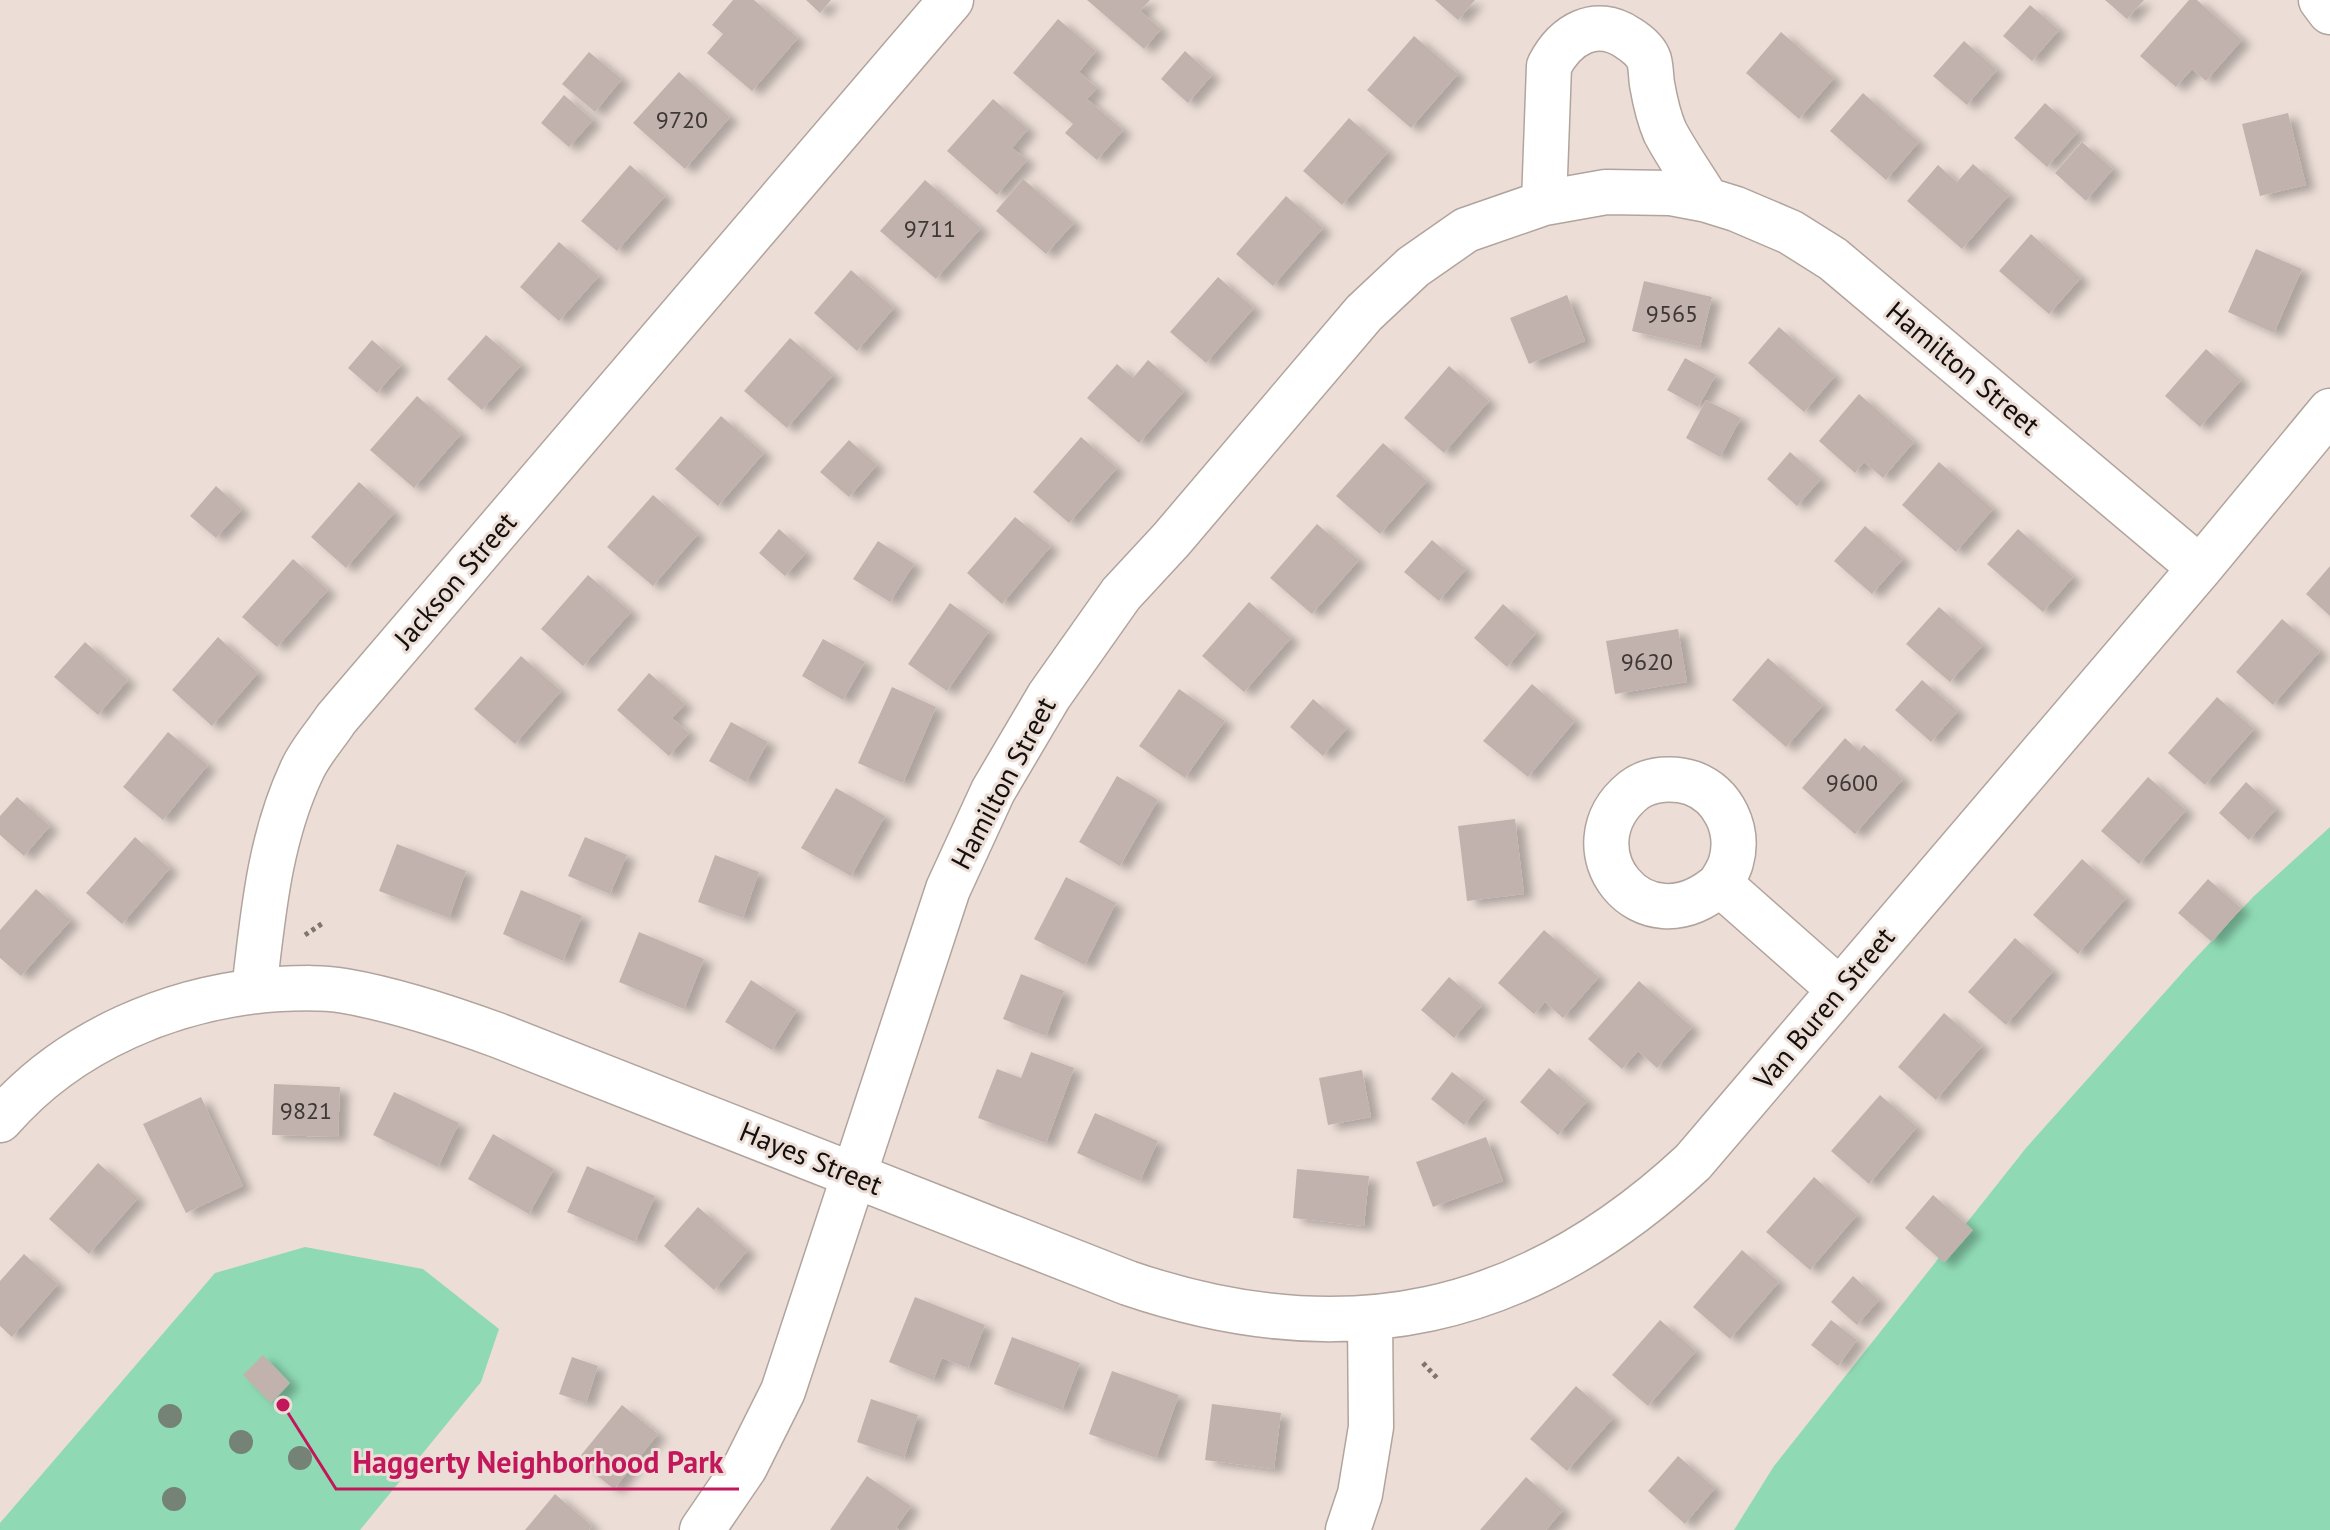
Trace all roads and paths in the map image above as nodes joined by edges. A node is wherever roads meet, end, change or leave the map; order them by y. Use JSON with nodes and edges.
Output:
{"nodes":[{"id":1,"x":951,"y":0,"type":"edge"},
{"id":2,"x":2321,"y":0,"type":"edge"},
{"id":3,"x":2330,"y":12,"type":"edge"},
{"id":4,"x":1707,"y":200,"type":"junction"},
{"id":5,"x":1544,"y":203,"type":"junction"},
{"id":6,"x":2330,"y":411,"type":"edge"},
{"id":7,"x":2200,"y":568,"type":"junction"},
{"id":8,"x":1720,"y":884,"type":"dead end"},
{"id":9,"x":323,"y":923,"type":"dead end"},
{"id":10,"x":305,"y":935,"type":"dead end"},
{"id":11,"x":1840,"y":990,"type":"junction"},
{"id":12,"x":254,"y":991,"type":"junction"},
{"id":13,"x":0,"y":1120,"type":"edge"},
{"id":14,"x":854,"y":1175,"type":"junction"},
{"id":15,"x":1370,"y":1318,"type":"junction"},
{"id":16,"x":1423,"y":1363,"type":"dead end"},
{"id":17,"x":1437,"y":1378,"type":"dead end"},
{"id":18,"x":702,"y":1530,"type":"edge"},
{"id":19,"x":1348,"y":1530,"type":"edge"}],
"edges":[{"from":1,"to":12,"type":"street","name":"Jackson Street"},
{"from":2,"to":3,"type":"street"},
{"from":4,"to":5,"type":"street","name":"Hamilton Street"},
{"from":4,"to":5,"type":"street"},
{"from":4,"to":7,"type":"street","name":"Hamilton Street"},
{"from":5,"to":14,"type":"street","name":"Hamilton Street"},
{"from":6,"to":7,"type":"street","name":"Van Buren Street"},
{"from":7,"to":11,"type":"street","name":"Van Buren Street"},
{"from":8,"to":11,"type":"street"},
{"from":9,"to":10,"type":"path"},
{"from":11,"to":15,"type":"street","name":"Van Buren Street"},
{"from":12,"to":13,"type":"street"},
{"from":12,"to":14,"type":"street","name":"Hayes Street"},
{"from":14,"to":15,"type":"street","name":"Hayes Street"},
{"from":14,"to":18,"type":"street","name":"Hamilton Street"},
{"from":15,"to":19,"type":"street"},
{"from":16,"to":17,"type":"path"}]}
